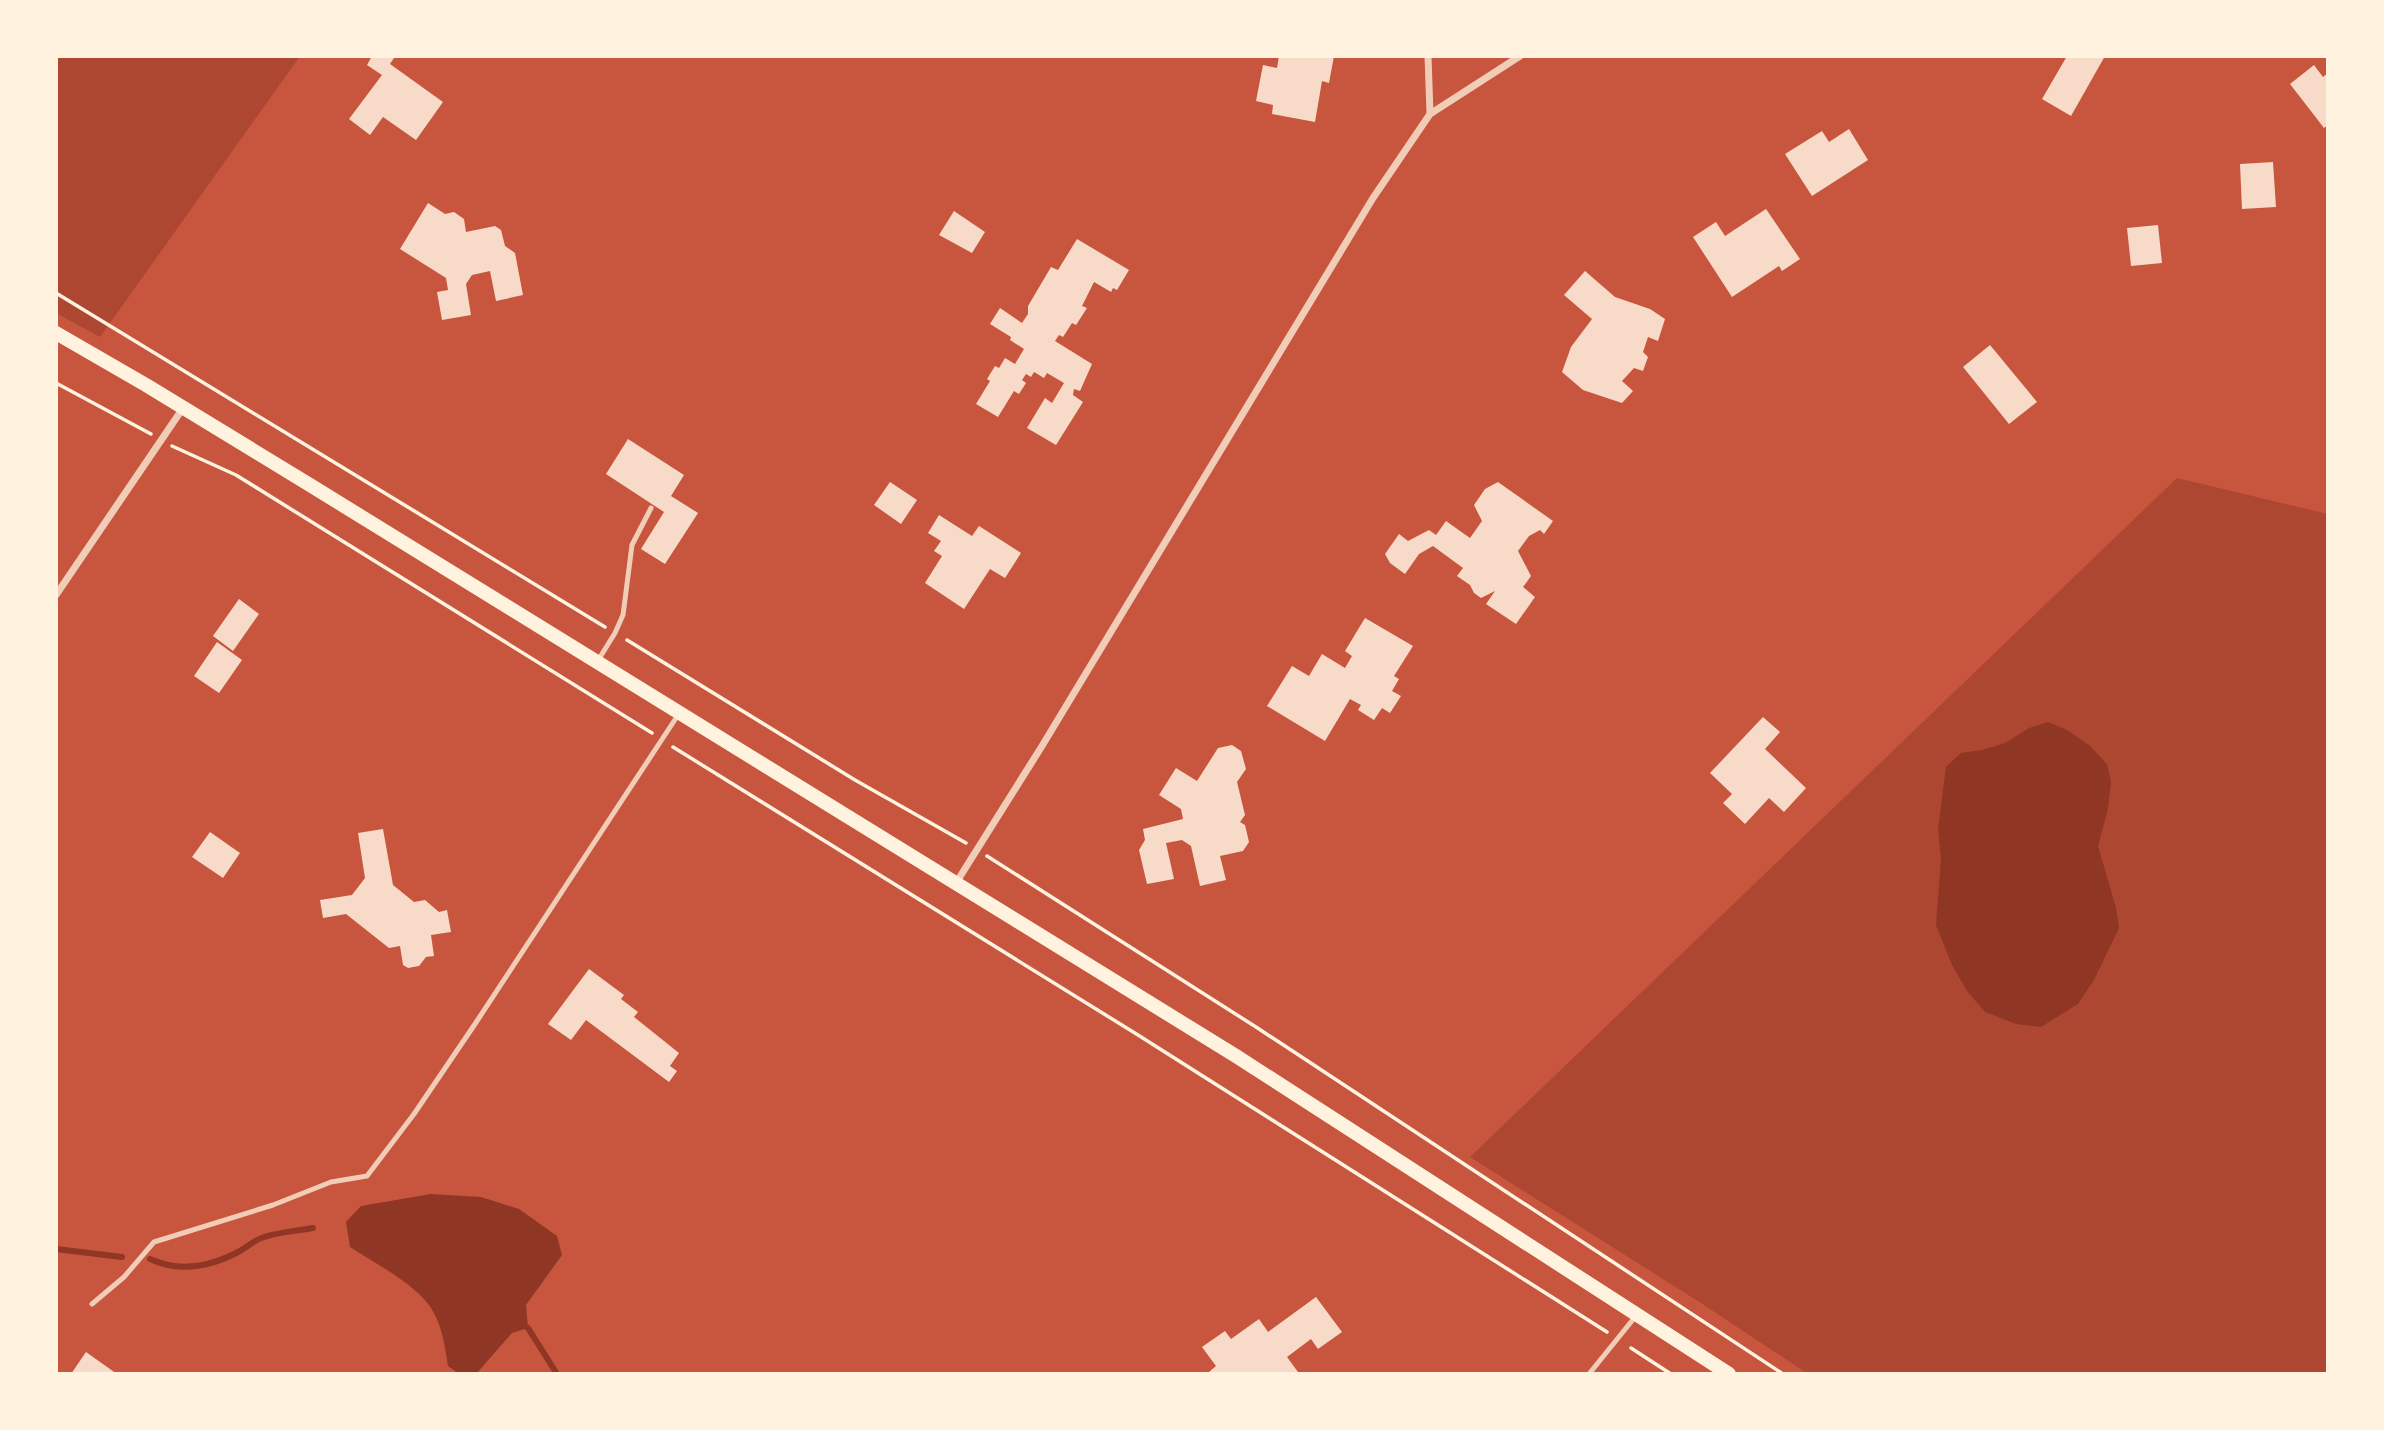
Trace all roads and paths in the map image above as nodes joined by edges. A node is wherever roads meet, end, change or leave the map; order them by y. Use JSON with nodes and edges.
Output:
{"nodes":[{"id":1,"x":1428,"y":56,"type":"edge"},
{"id":2,"x":1520,"y":56,"type":"edge"},
{"id":3,"x":1430,"y":114,"type":"junction"},
{"id":4,"x":56,"y":293,"type":"edge"},
{"id":5,"x":56,"y":333,"type":"edge"},
{"id":6,"x":56,"y":383,"type":"edge"},
{"id":7,"x":184,"y":407,"type":"junction"},
{"id":8,"x":135,"y":424,"type":"dead end"},
{"id":9,"x":178,"y":450,"type":"dead end"},
{"id":10,"x":651,"y":508,"type":"dead end"},
{"id":11,"x":56,"y":595,"type":"edge"},
{"id":12,"x":615,"y":633,"type":"junction"},
{"id":13,"x":597,"y":662,"type":"junction"},
{"id":14,"x":680,"y":712,"type":"junction"},
{"id":15,"x":663,"y":740,"type":"junction"},
{"id":16,"x":960,"y":840,"type":"dead end"},
{"id":17,"x":1001,"y":865,"type":"dead end"},
{"id":18,"x":956,"y":883,"type":"junction"},
{"id":19,"x":92,"y":1304,"type":"dead end"},
{"id":20,"x":1637,"y":1315,"type":"junction"},
{"id":21,"x":1609,"y":1333,"type":"dead end"},
{"id":22,"x":1631,"y":1348,"type":"dead end"},
{"id":23,"x":1589,"y":1374,"type":"edge"},
{"id":24,"x":1671,"y":1374,"type":"edge"},
{"id":25,"x":1729,"y":1374,"type":"edge"},
{"id":26,"x":1783,"y":1374,"type":"edge"}],
"edges":[{"from":1,"to":3,"type":"street"},
{"from":2,"to":3,"type":"street"},
{"from":3,"to":18,"type":"street"},
{"from":4,"to":12,"type":"path"},
{"from":5,"to":7,"type":"main road"},
{"from":6,"to":8,"type":"path"},
{"from":7,"to":11,"type":"street"},
{"from":7,"to":13,"type":"main road"},
{"from":9,"to":15,"type":"path"},
{"from":10,"to":12,"type":"lane"},
{"from":12,"to":13,"type":"lane"},
{"from":12,"to":16,"type":"path"},
{"from":13,"to":14,"type":"main road"},
{"from":14,"to":15,"type":"lane"},
{"from":14,"to":18,"type":"main road"},
{"from":15,"to":19,"type":"lane"},
{"from":15,"to":21,"type":"path"},
{"from":17,"to":26,"type":"path"},
{"from":18,"to":20,"type":"main road"},
{"from":20,"to":23,"type":"lane"},
{"from":20,"to":25,"type":"main road"},
{"from":22,"to":24,"type":"path"}]}
